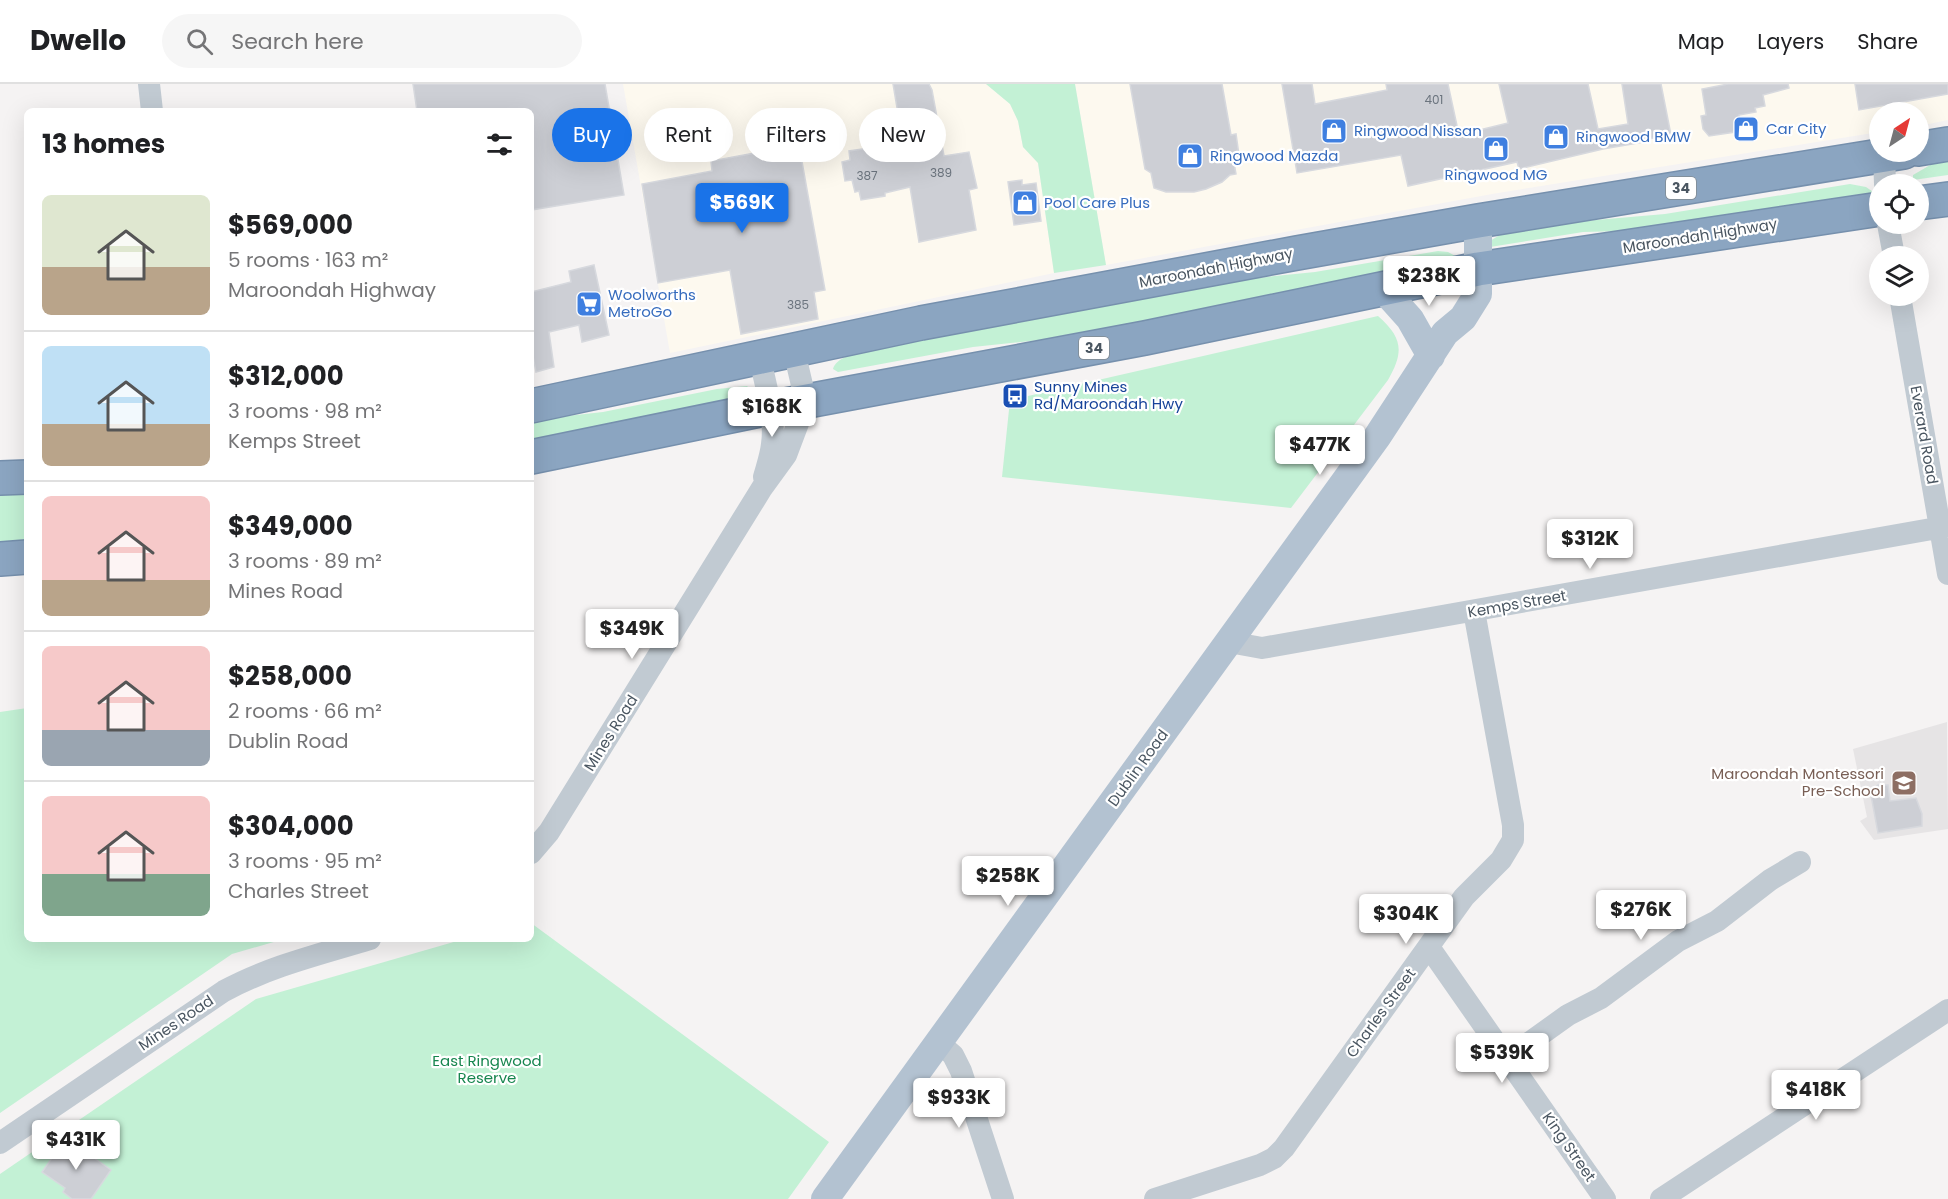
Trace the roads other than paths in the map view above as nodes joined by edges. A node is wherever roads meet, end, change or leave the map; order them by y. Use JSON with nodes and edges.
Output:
{"nodes":[{"id":1,"x":148,"y":84,"type":"edge"},
{"id":2,"x":152,"y":108,"type":"edge"},
{"id":3,"x":1948,"y":144,"type":"edge"},
{"id":4,"x":1929,"y":147,"type":"edge"},
{"id":5,"x":1891,"y":164,"type":"edge"},
{"id":6,"x":1948,"y":199,"type":"edge"},
{"id":7,"x":1929,"y":202,"type":"edge"},
{"id":8,"x":1869,"y":211,"type":"edge"},
{"id":9,"x":1478,"y":221,"type":"junction"},
{"id":10,"x":1471,"y":271,"type":"junction"},
{"id":11,"x":1384,"y":290,"type":"junction"},
{"id":12,"x":1902,"y":306,"type":"edge"},
{"id":13,"x":1438,"y":345,"type":"junction"},
{"id":14,"x":794,"y":351,"type":"junction"},
{"id":15,"x":760,"y":358,"type":"junction"},
{"id":16,"x":806,"y":402,"type":"junction"},
{"id":17,"x":534,"y":405,"type":"edge"},
{"id":18,"x":770,"y":408,"type":"junction"},
{"id":19,"x":534,"y":456,"type":"edge"},
{"id":20,"x":24,"y":477,"type":"edge"},
{"id":21,"x":0,"y":478,"type":"edge"},
{"id":22,"x":762,"y":488,"type":"junction"},
{"id":23,"x":1944,"y":527,"type":"edge"},
{"id":24,"x":24,"y":557,"type":"edge"},
{"id":25,"x":0,"y":559,"type":"edge"},
{"id":26,"x":1948,"y":574,"type":"edge"},
{"id":27,"x":1474,"y":611,"type":"junction"},
{"id":28,"x":1229,"y":642,"type":"junction"},
{"id":29,"x":534,"y":850,"type":"edge"},
{"id":30,"x":1800,"y":862,"type":"dead end"},
{"id":31,"x":360,"y":942,"type":"edge"},
{"id":32,"x":1429,"y":947,"type":"junction"},
{"id":33,"x":1948,"y":1010,"type":"edge"},
{"id":34,"x":939,"y":1043,"type":"junction"},
{"id":35,"x":1508,"y":1058,"type":"junction"},
{"id":36,"x":0,"y":1143,"type":"edge"},
{"id":37,"x":825,"y":1199,"type":"edge"},
{"id":38,"x":1003,"y":1199,"type":"edge"},
{"id":39,"x":1155,"y":1199,"type":"edge"},
{"id":40,"x":1605,"y":1199,"type":"edge"},
{"id":41,"x":1661,"y":1199,"type":"edge"}],
"edges":[{"from":1,"to":2,"type":"street"},
{"from":3,"to":4,"type":"highway"},
{"from":5,"to":9,"type":"highway","name":"Maroondah Highway","number":"34"},
{"from":6,"to":7,"type":"highway"},
{"from":8,"to":10,"type":"highway","name":"Maroondah Highway","number":"34"},
{"from":9,"to":10,"type":"main road","name":"Dublin Road"},
{"from":9,"to":14,"type":"highway","name":"Maroondah Highway","number":"34"},
{"from":10,"to":11,"type":"highway","name":"Maroondah Highway","number":"34"},
{"from":10,"to":13,"type":"main road","name":"Dublin Road"},
{"from":11,"to":13,"type":"main road"},
{"from":11,"to":16,"type":"highway","name":"Maroondah Highway","number":"34"},
{"from":12,"to":23,"type":"street","name":"Everard Road"},
{"from":13,"to":28,"type":"main road","name":"Dublin Road"},
{"from":14,"to":15,"type":"highway","name":"Maroondah Highway","number":"34"},
{"from":14,"to":16,"type":"street"},
{"from":15,"to":17,"type":"highway","name":"Maroondah Highway","number":"34"},
{"from":15,"to":18,"type":"street","name":"Mines Road"},
{"from":16,"to":18,"type":"highway","name":"Maroondah Highway","number":"34"},
{"from":16,"to":22,"type":"street","name":"Mines Road"},
{"from":18,"to":19,"type":"highway","name":"Maroondah Highway","number":"34"},
{"from":18,"to":22,"type":"street","name":"Mines Road"},
{"from":20,"to":21,"type":"highway"},
{"from":22,"to":29,"type":"street","name":"Mines Road"},
{"from":23,"to":26,"type":"street","name":"Everard Road"},
{"from":23,"to":27,"type":"street","name":"Kemps Street"},
{"from":24,"to":25,"type":"highway"},
{"from":27,"to":28,"type":"street","name":"Kemps Street"},
{"from":27,"to":32,"type":"street","name":"Charles Street"},
{"from":28,"to":34,"type":"main road","name":"Dublin Road"},
{"from":30,"to":35,"type":"street"},
{"from":31,"to":36,"type":"street","name":"Mines Road"},
{"from":32,"to":35,"type":"street","name":"King Street"},
{"from":32,"to":39,"type":"street","name":"Charles Street"},
{"from":33,"to":41,"type":"street"},
{"from":34,"to":37,"type":"main road","name":"Dublin Road"},
{"from":34,"to":38,"type":"street"},
{"from":35,"to":40,"type":"street","name":"King Street"}]}
